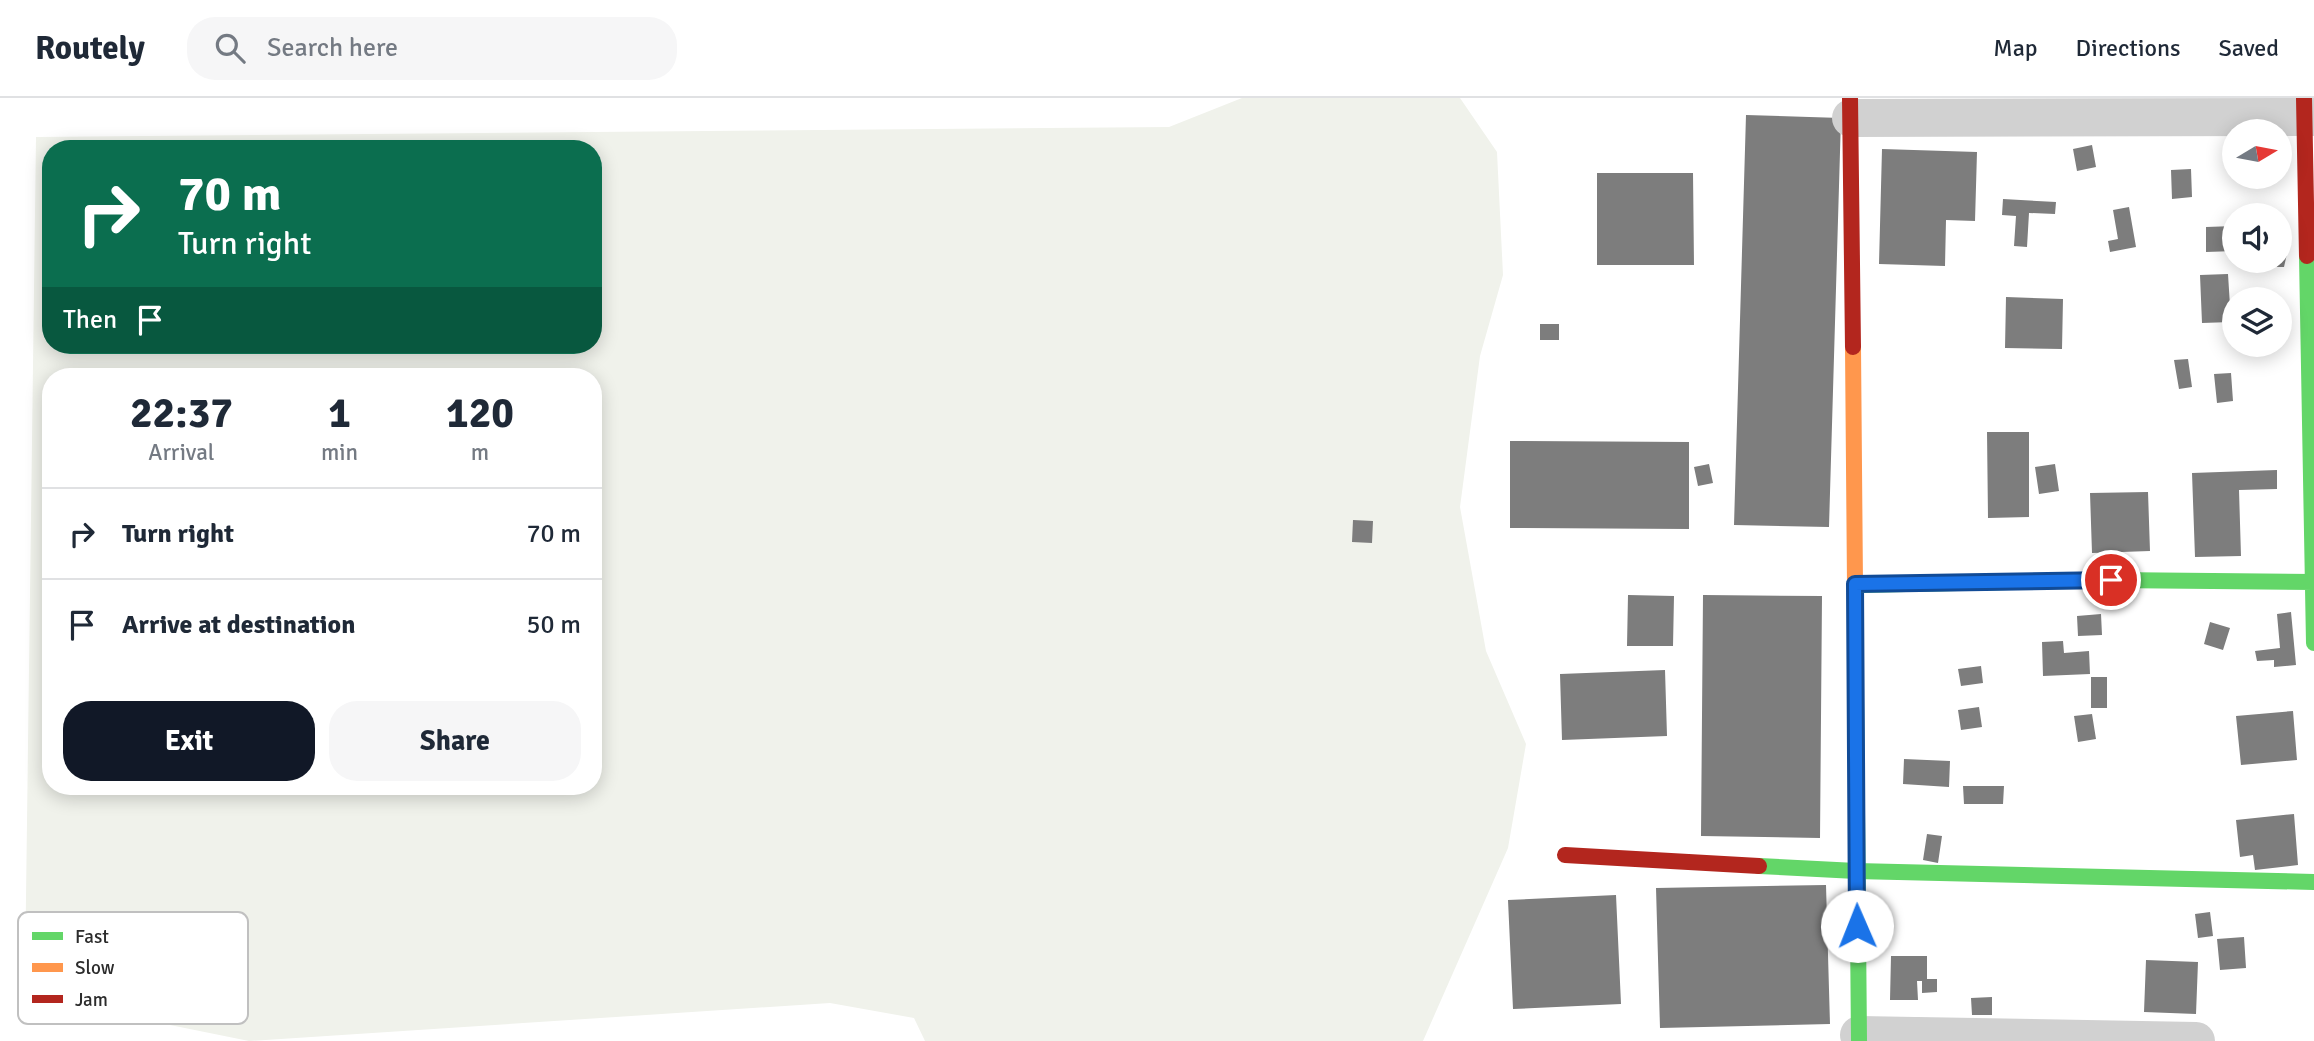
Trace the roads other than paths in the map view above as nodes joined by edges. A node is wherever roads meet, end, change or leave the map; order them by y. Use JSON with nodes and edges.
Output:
{"nodes":[{"id":1,"x":1850,"y":108,"type":"edge"},
{"id":2,"x":2307,"y":111,"type":"edge"},
{"id":3,"x":2314,"y":582,"type":"edge"},
{"id":4,"x":1855,"y":584,"type":"junction"},
{"id":5,"x":2314,"y":643,"type":"edge"},
{"id":6,"x":1565,"y":855,"type":"dead end"},
{"id":7,"x":1856,"y":871,"type":"junction"},
{"id":8,"x":2314,"y":882,"type":"edge"},
{"id":9,"x":1859,"y":1038,"type":"edge"},
{"id":10,"x":2196,"y":1041,"type":"edge"}],
"edges":[{"from":1,"to":2,"type":"street"},
{"from":1,"to":4,"type":"street"},
{"from":2,"to":3,"type":"street"},
{"from":3,"to":4,"type":"street"},
{"from":3,"to":5,"type":"street"},
{"from":4,"to":7,"type":"street"},
{"from":6,"to":7,"type":"street"},
{"from":7,"to":8,"type":"street"},
{"from":7,"to":9,"type":"street"},
{"from":9,"to":10,"type":"street"}]}
